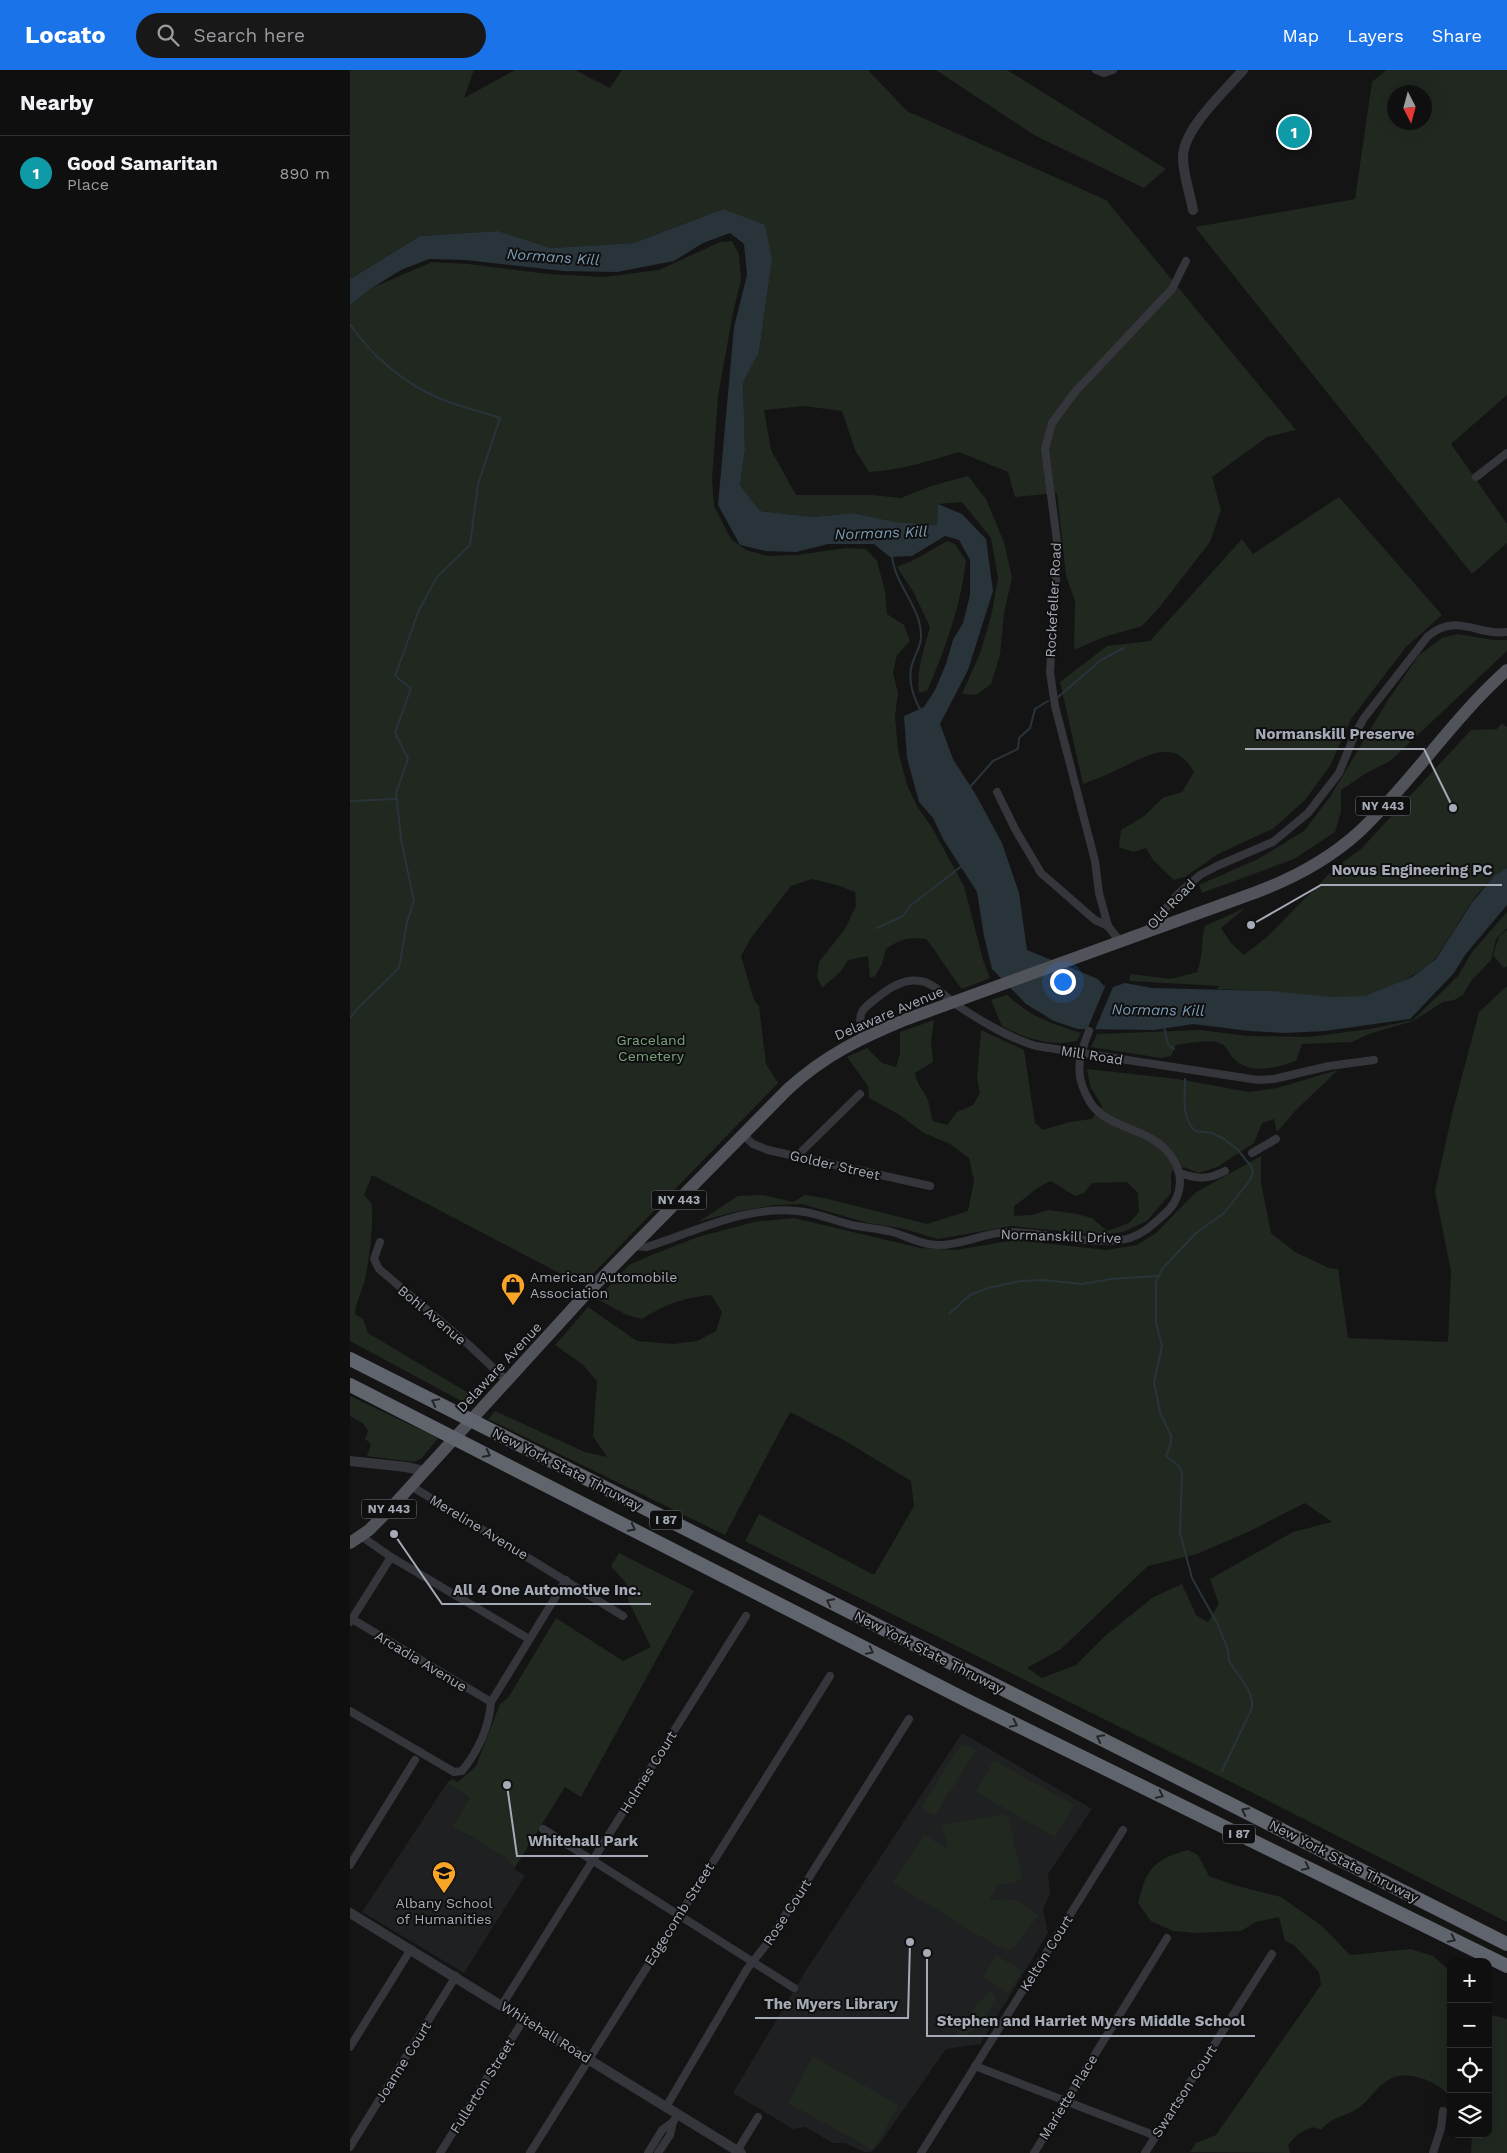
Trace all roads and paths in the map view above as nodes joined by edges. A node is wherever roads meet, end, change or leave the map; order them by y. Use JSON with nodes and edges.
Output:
{"nodes":[{"id":1,"x":1096,"y":70,"type":"edge"},
{"id":2,"x":1113,"y":70,"type":"edge"},
{"id":3,"x":1243,"y":70,"type":"edge"},
{"id":4,"x":1193,"y":210,"type":"dead end"},
{"id":5,"x":1186,"y":261,"type":"dead end"},
{"id":6,"x":1507,"y":453,"type":"edge"},
{"id":7,"x":1476,"y":477,"type":"dead end"},
{"id":8,"x":1507,"y":632,"type":"edge"},
{"id":9,"x":1507,"y":670,"type":"edge"},
{"id":10,"x":997,"y":792,"type":"dead end"},
{"id":11,"x":1108,"y":926,"type":"junction"},
{"id":12,"x":1126,"y":944,"type":"joint"},
{"id":13,"x":1089,"y":1031,"type":"dead end"},
{"id":14,"x":863,"y":1038,"type":"junction"},
{"id":15,"x":1080,"y":1053,"type":"junction"},
{"id":16,"x":1374,"y":1060,"type":"dead end"},
{"id":17,"x":860,"y":1094,"type":"dead end"},
{"id":18,"x":744,"y":1135,"type":"junction"},
{"id":19,"x":1276,"y":1139,"type":"dead end"},
{"id":20,"x":1252,"y":1153,"type":"dead end"},
{"id":21,"x":796,"y":1157,"type":"junction"},
{"id":22,"x":1225,"y":1170,"type":"dead end"},
{"id":23,"x":1180,"y":1173,"type":"junction"},
{"id":24,"x":930,"y":1186,"type":"dead end"},
{"id":25,"x":380,"y":1242,"type":"dead end"},
{"id":26,"x":633,"y":1246,"type":"junction"},
{"id":27,"x":350,"y":1360,"type":"edge"},
{"id":28,"x":507,"y":1381,"type":"junction"},
{"id":29,"x":350,"y":1384,"type":"edge"},
{"id":30,"x":350,"y":1460,"type":"edge"},
{"id":31,"x":424,"y":1471,"type":"junction"},
{"id":32,"x":411,"y":1486,"type":"junction"},
{"id":33,"x":355,"y":1539,"type":"edge"},
{"id":34,"x":390,"y":1557,"type":"junction"},
{"id":35,"x":566,"y":1580,"type":"junction"},
{"id":36,"x":623,"y":1616,"type":"dead end"},
{"id":37,"x":746,"y":1616,"type":"dead end"},
{"id":38,"x":351,"y":1621,"type":"edge"},
{"id":39,"x":529,"y":1639,"type":"junction"},
{"id":40,"x":830,"y":1676,"type":"dead end"},
{"id":41,"x":491,"y":1702,"type":"junction"},
{"id":42,"x":350,"y":1711,"type":"edge"},
{"id":43,"x":909,"y":1718,"type":"dead end"},
{"id":44,"x":414,"y":1760,"type":"dead end"},
{"id":45,"x":543,"y":1829,"type":"dead end"},
{"id":46,"x":1123,"y":1830,"type":"dead end"},
{"id":47,"x":593,"y":1860,"type":"junction"},
{"id":48,"x":350,"y":1865,"type":"edge"},
{"id":49,"x":350,"y":1913,"type":"edge"},
{"id":50,"x":679,"y":1914,"type":"junction"},
{"id":51,"x":1167,"y":1938,"type":"dead end"},
{"id":52,"x":1507,"y":1944,"type":"edge"},
{"id":53,"x":411,"y":1949,"type":"junction"},
{"id":54,"x":1272,"y":1954,"type":"dead end"},
{"id":55,"x":754,"y":1962,"type":"junction"},
{"id":56,"x":1507,"y":1966,"type":"edge"},
{"id":57,"x":456,"y":1976,"type":"junction"},
{"id":58,"x":794,"y":1988,"type":"dead end"},
{"id":59,"x":502,"y":2005,"type":"junction"},
{"id":60,"x":524,"y":2018,"type":"junction"},
{"id":61,"x":350,"y":2047,"type":"edge"},
{"id":62,"x":588,"y":2059,"type":"junction"},
{"id":63,"x":975,"y":2066,"type":"junction"},
{"id":64,"x":1065,"y":2101,"type":"junction"},
{"id":65,"x":666,"y":2107,"type":"junction"},
{"id":66,"x":1443,"y":2111,"type":"dead end"},
{"id":67,"x":758,"y":2117,"type":"dead end"},
{"id":68,"x":675,"y":2118,"type":"junction"},
{"id":69,"x":1156,"y":2136,"type":"junction"},
{"id":70,"x":350,"y":2146,"type":"edge"},
{"id":71,"x":739,"y":2152,"type":"edge"},
{"id":72,"x":440,"y":2153,"type":"edge"},
{"id":73,"x":530,"y":2153,"type":"edge"},
{"id":74,"x":648,"y":2153,"type":"edge"},
{"id":75,"x":658,"y":2153,"type":"edge"},
{"id":76,"x":921,"y":2153,"type":"edge"},
{"id":77,"x":1034,"y":2153,"type":"edge"},
{"id":78,"x":1145,"y":2153,"type":"edge"},
{"id":79,"x":1433,"y":2153,"type":"edge"}],
"edges":[{"from":1,"to":2,"type":"street"},
{"from":3,"to":4,"type":"street"},
{"from":5,"to":11,"type":"street","name":"Rockefeller Road"},
{"from":6,"to":7,"type":"street"},
{"from":8,"to":12,"type":"street","name":"Old Road"},
{"from":9,"to":14,"type":"main road","name":"Delaware Avenue","number":"NY 443"},
{"from":10,"to":11,"type":"street"},
{"from":11,"to":12,"type":"street","name":"Rockefeller Road"},
{"from":13,"to":15,"type":"street"},
{"from":14,"to":15,"type":"street","name":"Mill Road"},
{"from":14,"to":18,"type":"main road","name":"Delaware Avenue","number":"NY 443"},
{"from":15,"to":16,"type":"street","name":"Mill Road"},
{"from":15,"to":23,"type":"street"},
{"from":17,"to":21,"type":"street"},
{"from":18,"to":21,"type":"street","name":"Golder Street"},
{"from":18,"to":26,"type":"main road","name":"Delaware Avenue","number":"NY 443"},
{"from":19,"to":20,"type":"street"},
{"from":21,"to":24,"type":"street","name":"Golder Street"},
{"from":22,"to":23,"type":"street"},
{"from":23,"to":26,"type":"street","name":"Normanskill Drive"},
{"from":25,"to":28,"type":"street","name":"Bohl Avenue"},
{"from":26,"to":28,"type":"main road","name":"Delaware Avenue","number":"NY 443"},
{"from":52,"to":27,"type":"highway","name":"New York State Thruway","number":"I 87","one_way":true},
{"from":28,"to":31,"type":"main road","name":"Delaware Avenue","number":"NY 443"},
{"from":29,"to":56,"type":"highway","name":"New York State Thruway","number":"I 87","one_way":true},
{"from":30,"to":31,"type":"street"},
{"from":31,"to":32,"type":"main road","name":"Delaware Avenue","number":"NY 443"},
{"from":32,"to":33,"type":"main road","name":"Delaware Avenue","number":"NY 443"},
{"from":32,"to":35,"type":"street","name":"Mereline Avenue"},
{"from":33,"to":34,"type":"street"},
{"from":34,"to":38,"type":"street"},
{"from":34,"to":39,"type":"street"},
{"from":35,"to":36,"type":"street","name":"Mereline Avenue"},
{"from":35,"to":39,"type":"street"},
{"from":37,"to":47,"type":"street","name":"Holmes Court"},
{"from":38,"to":41,"type":"street","name":"Arcadia Avenue"},
{"from":39,"to":41,"type":"street"},
{"from":40,"to":50,"type":"street","name":"Edgecomb Street"},
{"from":41,"to":42,"type":"street"},
{"from":43,"to":55,"type":"street","name":"Rose Court"},
{"from":44,"to":48,"type":"street"},
{"from":45,"to":47,"type":"street"},
{"from":46,"to":63,"type":"street","name":"Kelton Court"},
{"from":47,"to":50,"type":"street"},
{"from":47,"to":59,"type":"street","name":"Holmes Court"},
{"from":49,"to":53,"type":"street","name":"Whitehall Road"},
{"from":50,"to":55,"type":"street"},
{"from":50,"to":62,"type":"street","name":"Edgecomb Street"},
{"from":51,"to":64,"type":"street","name":"Mariette Place"},
{"from":53,"to":57,"type":"street","name":"Whitehall Road"},
{"from":53,"to":61,"type":"street"},
{"from":54,"to":69,"type":"street","name":"Swartson Court"},
{"from":55,"to":58,"type":"street"},
{"from":55,"to":65,"type":"street","name":"Rose Court"},
{"from":57,"to":59,"type":"street","name":"Whitehall Road"},
{"from":57,"to":70,"type":"street","name":"Joanne Court"},
{"from":59,"to":60,"type":"street","name":"Whitehall Road"},
{"from":60,"to":62,"type":"street","name":"Whitehall Road"},
{"from":60,"to":72,"type":"street","name":"Fullerton Street"},
{"from":62,"to":65,"type":"street","name":"Whitehall Road"},
{"from":62,"to":73,"type":"street","name":"Edgecomb Street"},
{"from":63,"to":64,"type":"street"},
{"from":63,"to":76,"type":"street","name":"Kelton Court"},
{"from":64,"to":69,"type":"street"},
{"from":64,"to":77,"type":"street","name":"Mariette Place"},
{"from":65,"to":68,"type":"street","name":"Whitehall Road"},
{"from":66,"to":79,"type":"street"},
{"from":67,"to":71,"type":"street"},
{"from":68,"to":71,"type":"street","name":"Whitehall Road"},
{"from":68,"to":74,"type":"street"},
{"from":68,"to":75,"type":"street"},
{"from":69,"to":78,"type":"street","name":"Swartson Court"}]}
